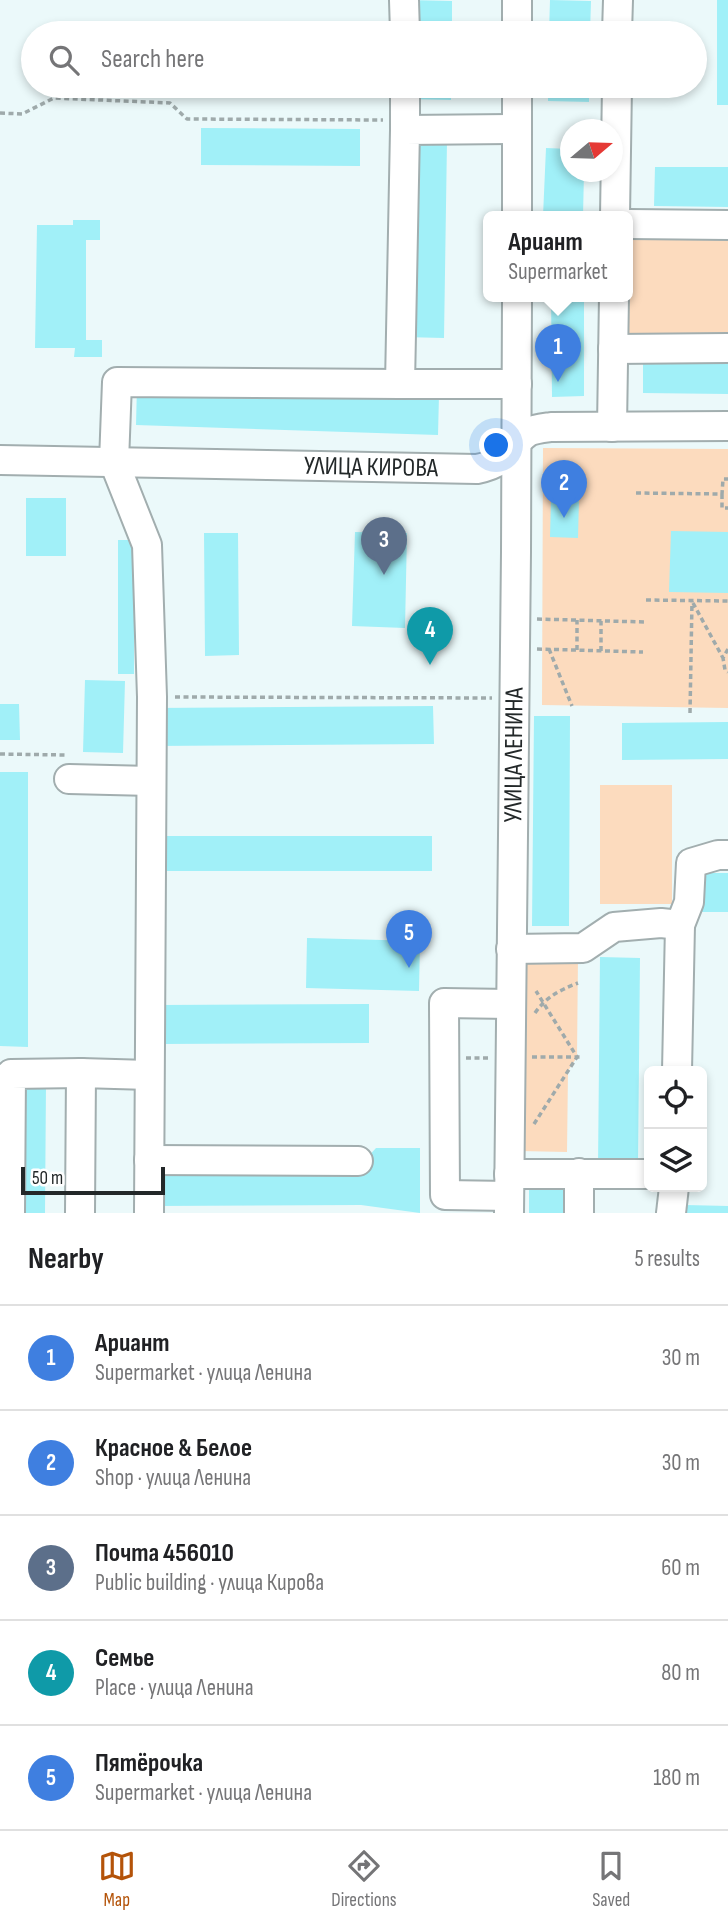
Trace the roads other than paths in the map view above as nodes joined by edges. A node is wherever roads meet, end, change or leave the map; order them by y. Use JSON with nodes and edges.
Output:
{"nodes":[{"id":1,"x":404,"y":0,"type":"edge"},
{"id":2,"x":517,"y":0,"type":"edge"},
{"id":3,"x":618,"y":0,"type":"edge"},
{"id":4,"x":405,"y":21,"type":"edge"},
{"id":5,"x":517,"y":21,"type":"edge"},
{"id":6,"x":617,"y":21,"type":"edge"},
{"id":7,"x":405,"y":98,"type":"edge"},
{"id":8,"x":517,"y":98,"type":"edge"},
{"id":9,"x":617,"y":98,"type":"edge"},
{"id":10,"x":405,"y":125,"type":"junction"},
{"id":11,"x":517,"y":130,"type":"junction"},
{"id":12,"x":517,"y":211,"type":"edge"},
{"id":13,"x":615,"y":211,"type":"edge"},
{"id":14,"x":633,"y":224,"type":"edge"},
{"id":15,"x":728,"y":225,"type":"edge"},
{"id":16,"x":517,"y":302,"type":"edge"},
{"id":17,"x":614,"y":302,"type":"edge"},
{"id":18,"x":728,"y":348,"type":"edge"},
{"id":19,"x":613,"y":349,"type":"junction"},
{"id":20,"x":400,"y":384,"type":"junction"},
{"id":21,"x":517,"y":384,"type":"junction"},
{"id":22,"x":612,"y":426,"type":"junction"},
{"id":23,"x":728,"y":426,"type":"edge"},
{"id":24,"x":517,"y":443,"type":"junction"},
{"id":25,"x":0,"y":460,"type":"edge"},
{"id":26,"x":114,"y":463,"type":"junction"},
{"id":27,"x":69,"y":779,"type":"dead end"},
{"id":28,"x":151,"y":781,"type":"junction"},
{"id":29,"x":728,"y":855,"type":"edge"},
{"id":30,"x":680,"y":925,"type":"junction"},
{"id":31,"x":512,"y":949,"type":"junction"},
{"id":32,"x":521,"y":1011,"type":"junction"},
{"id":33,"x":677,"y":1066,"type":"edge"},
{"id":34,"x":81,"y":1073,"type":"junction"},
{"id":35,"x":149,"y":1075,"type":"junction"},
{"id":36,"x":149,"y":1160,"type":"junction"},
{"id":37,"x":358,"y":1161,"type":"dead end"},
{"id":38,"x":579,"y":1173,"type":"junction"},
{"id":39,"x":644,"y":1174,"type":"edge"},
{"id":40,"x":673,"y":1192,"type":"edge"},
{"id":41,"x":509,"y":1195,"type":"edge"},
{"id":42,"x":445,"y":1204,"type":"edge"},
{"id":43,"x":10,"y":1213,"type":"edge"},
{"id":44,"x":80,"y":1213,"type":"edge"},
{"id":45,"x":149,"y":1213,"type":"edge"},
{"id":46,"x":579,"y":1213,"type":"edge"},
{"id":47,"x":671,"y":1213,"type":"edge"}],
"edges":[{"from":1,"to":4,"type":"street"},
{"from":2,"to":5,"type":"street"},
{"from":3,"to":6,"type":"street"},
{"from":7,"to":10,"type":"street"},
{"from":8,"to":11,"type":"street"},
{"from":9,"to":13,"type":"street"},
{"from":10,"to":11,"type":"street"},
{"from":10,"to":20,"type":"street"},
{"from":11,"to":12,"type":"street"},
{"from":14,"to":15,"type":"street"},
{"from":16,"to":21,"type":"street","name":"УЛИЦА ЛЕНИНА"},
{"from":17,"to":19,"type":"street"},
{"from":18,"to":19,"type":"street"},
{"from":19,"to":22,"type":"street"},
{"from":20,"to":21,"type":"street"},
{"from":20,"to":26,"type":"street"},
{"from":21,"to":24,"type":"street","name":"УЛИЦА ЛЕНИНА"},
{"from":22,"to":23,"type":"street","name":"УЛИЦА КИРОВА"},
{"from":22,"to":24,"type":"street","name":"УЛИЦА КИРОВА"},
{"from":24,"to":26,"type":"street","name":"УЛИЦА КИРОВА"},
{"from":24,"to":31,"type":"street","name":"УЛИЦА ЛЕНИНА"},
{"from":25,"to":26,"type":"street","name":"УЛИЦА КИРОВА"},
{"from":26,"to":28,"type":"street"},
{"from":27,"to":28,"type":"street"},
{"from":28,"to":35,"type":"street"},
{"from":29,"to":30,"type":"street"},
{"from":30,"to":31,"type":"street"},
{"from":30,"to":33,"type":"street"},
{"from":31,"to":32,"type":"street","name":"УЛИЦА ЛЕНИНА"},
{"from":32,"to":41,"type":"street","name":"УЛИЦА ЛЕНИНА"},
{"from":32,"to":42,"type":"street"},
{"from":34,"to":35,"type":"street"},
{"from":34,"to":43,"type":"street"},
{"from":34,"to":44,"type":"street"},
{"from":35,"to":36,"type":"street"},
{"from":36,"to":37,"type":"street"},
{"from":36,"to":45,"type":"street"},
{"from":38,"to":39,"type":"street"},
{"from":38,"to":41,"type":"street"},
{"from":38,"to":46,"type":"street"},
{"from":40,"to":47,"type":"street"},
{"from":41,"to":42,"type":"street"}]}
